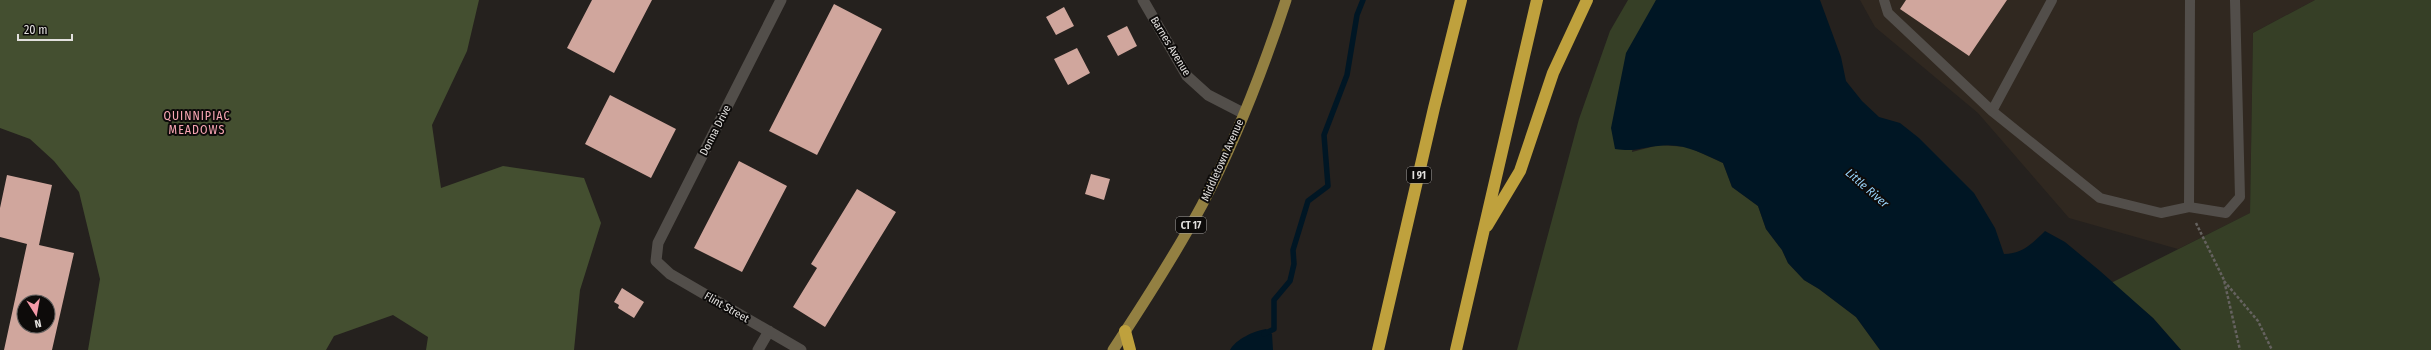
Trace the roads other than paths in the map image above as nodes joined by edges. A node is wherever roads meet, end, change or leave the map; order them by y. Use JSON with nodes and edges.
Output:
{"nodes":[{"id":1,"x":781,"y":0,"type":"edge"},
{"id":2,"x":1143,"y":0,"type":"edge"},
{"id":3,"x":1286,"y":0,"type":"edge"},
{"id":4,"x":1462,"y":0,"type":"edge"},
{"id":5,"x":1537,"y":0,"type":"edge"},
{"id":6,"x":1587,"y":0,"type":"edge"},
{"id":7,"x":1884,"y":0,"type":"edge"},
{"id":8,"x":2052,"y":0,"type":"edge"},
{"id":9,"x":2190,"y":0,"type":"edge"},
{"id":10,"x":2235,"y":0,"type":"edge"},
{"id":11,"x":1992,"y":111,"type":"junction"},
{"id":12,"x":1243,"y":113,"type":"junction"},
{"id":13,"x":2189,"y":206,"type":"junction"},
{"id":14,"x":1483,"y":232,"type":"junction"},
{"id":15,"x":656,"y":261,"type":"joint"},
{"id":16,"x":769,"y":331,"type":"junction"},
{"id":17,"x":1125,"y":331,"type":"junction"},
{"id":18,"x":758,"y":350,"type":"edge"},
{"id":19,"x":801,"y":350,"type":"edge"},
{"id":20,"x":1113,"y":350,"type":"edge"},
{"id":21,"x":1130,"y":350,"type":"edge"},
{"id":22,"x":1378,"y":350,"type":"edge"},
{"id":23,"x":1456,"y":350,"type":"edge"}],
"edges":[{"from":1,"to":15,"type":"street","name":"Donna Drive"},
{"from":2,"to":12,"type":"street","name":"Barnes Avenue"},
{"from":3,"to":12,"type":"main road","name":"Middletown Avenue","number":"CT 17"},
{"from":4,"to":22,"type":"highway","number":"I 91"},
{"from":5,"to":14,"type":"highway"},
{"from":6,"to":14,"type":"highway"},
{"from":7,"to":11,"type":"lane"},
{"from":8,"to":11,"type":"lane"},
{"from":9,"to":13,"type":"lane"},
{"from":10,"to":13,"type":"lane"},
{"from":11,"to":13,"type":"lane"},
{"from":12,"to":17,"type":"main road","name":"Middletown Avenue","number":"CT 17"},
{"from":14,"to":23,"type":"highway"},
{"from":15,"to":16,"type":"street","name":"Flint Street"},
{"from":16,"to":18,"type":"street"},
{"from":16,"to":19,"type":"street","name":"Flint Street"},
{"from":17,"to":20,"type":"main road","name":"Middletown Avenue","number":"CT 17"},
{"from":17,"to":21,"type":"highway"}]}
